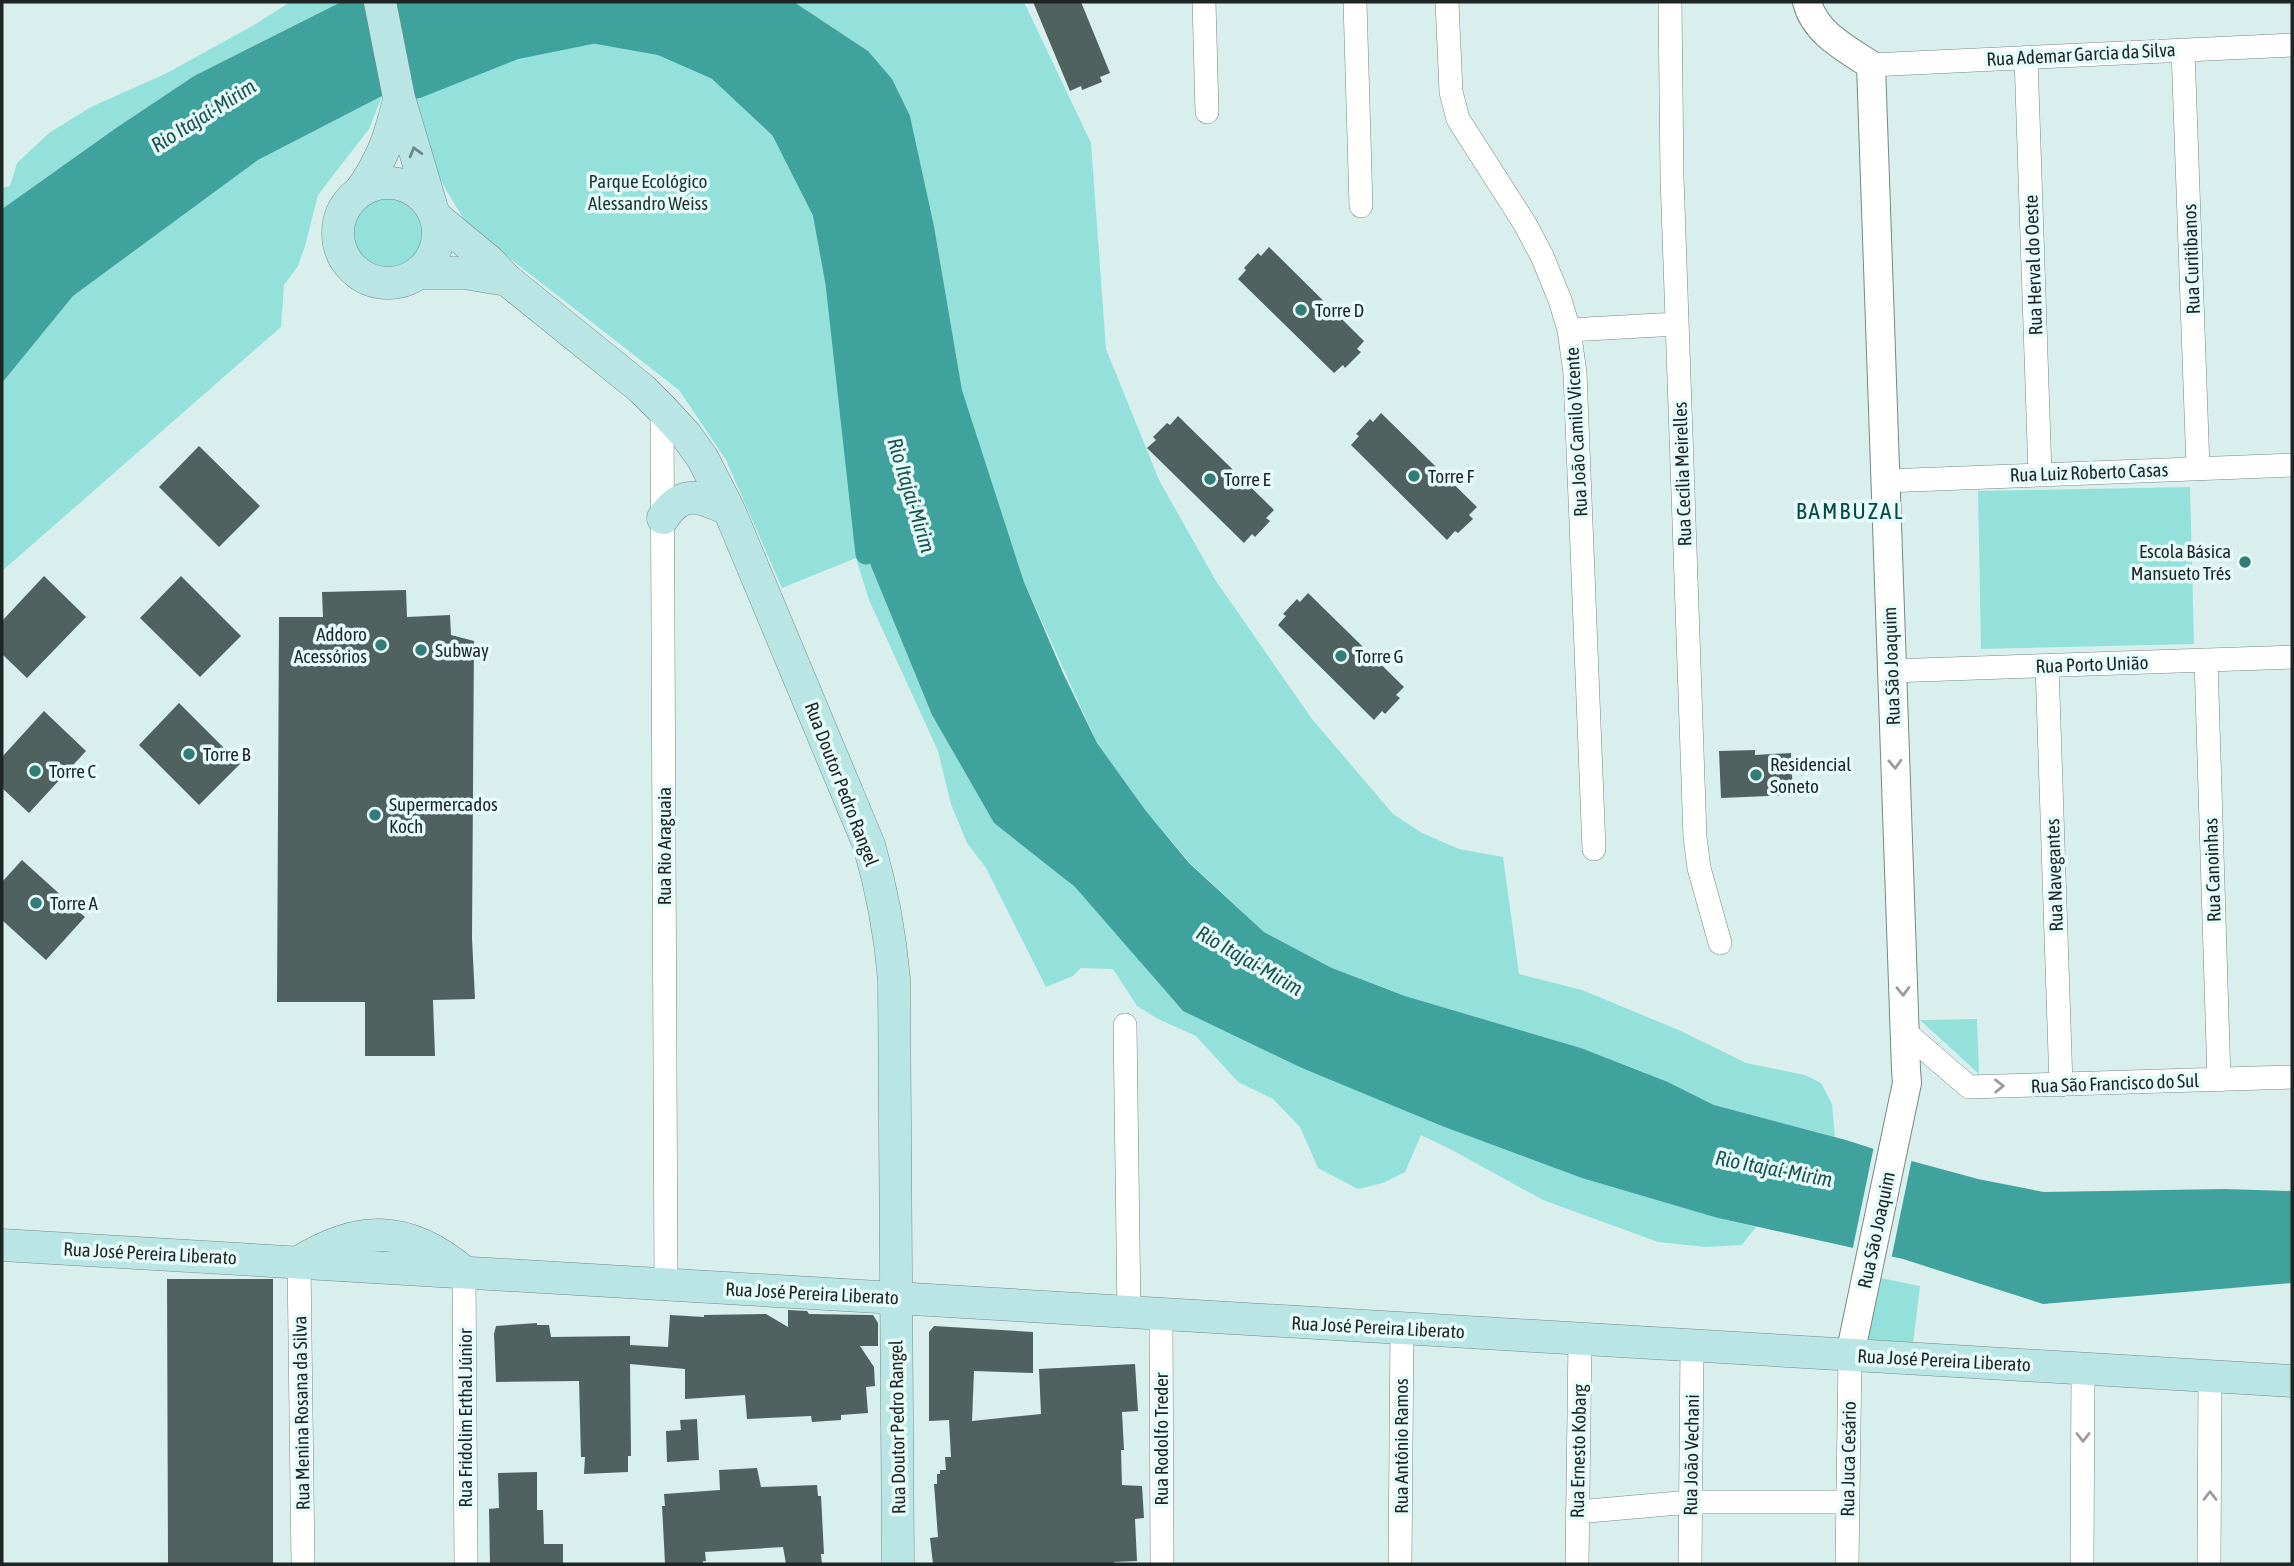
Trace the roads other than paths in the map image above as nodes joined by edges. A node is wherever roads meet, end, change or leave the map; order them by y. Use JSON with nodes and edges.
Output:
{"nodes":[{"id":1,"x":380,"y":2,"type":"edge"},
{"id":2,"x":1204,"y":2,"type":"edge"},
{"id":3,"x":1354,"y":2,"type":"edge"},
{"id":4,"x":1447,"y":2,"type":"edge"},
{"id":5,"x":1670,"y":2,"type":"edge"},
{"id":6,"x":1807,"y":2,"type":"edge"},
{"id":7,"x":2292,"y":45,"type":"edge"},
{"id":8,"x":2183,"y":50,"type":"junction"},
{"id":9,"x":2026,"y":57,"type":"junction"},
{"id":10,"x":1871,"y":65,"type":"junction"},
{"id":11,"x":398,"y":95,"type":"junction"},
{"id":12,"x":1207,"y":112,"type":"dead end"},
{"id":13,"x":361,"y":190,"type":"junction"},
{"id":14,"x":1361,"y":206,"type":"dead end"},
{"id":15,"x":434,"y":212,"type":"junction"},
{"id":16,"x":418,"y":273,"type":"junction"},
{"id":17,"x":507,"y":279,"type":"junction"},
{"id":18,"x":1676,"y":324,"type":"junction"},
{"id":19,"x":1569,"y":330,"type":"junction"},
{"id":20,"x":662,"y":409,"type":"junction"},
{"id":21,"x":2292,"y":465,"type":"edge"},
{"id":22,"x":2198,"y":468,"type":"junction"},
{"id":23,"x":2040,"y":474,"type":"junction"},
{"id":24,"x":1885,"y":481,"type":"junction"},
{"id":25,"x":729,"y":510,"type":"junction"},
{"id":26,"x":663,"y":518,"type":"junction"},
{"id":27,"x":2292,"y":657,"type":"edge"},
{"id":28,"x":2206,"y":660,"type":"junction"},
{"id":29,"x":2047,"y":666,"type":"junction"},
{"id":30,"x":1891,"y":671,"type":"junction"},
{"id":31,"x":1594,"y":849,"type":"dead end"},
{"id":32,"x":1720,"y":943,"type":"dead end"},
{"id":33,"x":1125,"y":1025,"type":"dead end"},
{"id":34,"x":1905,"y":1032,"type":"junction"},
{"id":35,"x":1944,"y":1066,"type":"junction"},
{"id":36,"x":1906,"y":1070,"type":"junction"},
{"id":37,"x":2292,"y":1077,"type":"edge"},
{"id":38,"x":2219,"y":1080,"type":"junction"},
{"id":39,"x":2062,"y":1085,"type":"junction"},
{"id":40,"x":380,"y":1235,"type":"junction"},
{"id":41,"x":2,"y":1245,"type":"edge"},
{"id":42,"x":299,"y":1262,"type":"junction"},
{"id":43,"x":348,"y":1265,"type":"junction"},
{"id":44,"x":388,"y":1268,"type":"junction"},
{"id":45,"x":464,"y":1272,"type":"junction"},
{"id":46,"x":666,"y":1284,"type":"junction"},
{"id":47,"x":895,"y":1298,"type":"junction"},
{"id":48,"x":1129,"y":1312,"type":"junction"},
{"id":49,"x":1161,"y":1314,"type":"junction"},
{"id":50,"x":1402,"y":1328,"type":"junction"},
{"id":51,"x":1580,"y":1339,"type":"junction"},
{"id":52,"x":1692,"y":1345,"type":"junction"},
{"id":53,"x":1850,"y":1355,"type":"junction"},
{"id":54,"x":2084,"y":1368,"type":"junction"},
{"id":55,"x":2210,"y":1376,"type":"junction"},
{"id":56,"x":2292,"y":1381,"type":"edge"},
{"id":57,"x":1690,"y":1502,"type":"junction"},
{"id":58,"x":1848,"y":1502,"type":"junction"},
{"id":59,"x":1577,"y":1512,"type":"junction"},
{"id":60,"x":303,"y":1564,"type":"edge"},
{"id":61,"x":466,"y":1564,"type":"edge"},
{"id":62,"x":898,"y":1564,"type":"edge"},
{"id":63,"x":1162,"y":1564,"type":"edge"},
{"id":64,"x":1400,"y":1564,"type":"edge"},
{"id":65,"x":1577,"y":1564,"type":"edge"},
{"id":66,"x":1690,"y":1564,"type":"edge"},
{"id":67,"x":1847,"y":1564,"type":"edge"},
{"id":68,"x":2082,"y":1564,"type":"edge"},
{"id":69,"x":2210,"y":1564,"type":"edge"}],
"edges":[{"from":1,"to":11,"type":"main road"},
{"from":2,"to":12,"type":"street"},
{"from":3,"to":14,"type":"street"},
{"from":4,"to":19,"type":"street","name":"Rua João Camilo Vicente"},
{"from":5,"to":18,"type":"street","name":"Rua Cecília Meirelles"},
{"from":6,"to":10,"type":"street"},
{"from":7,"to":8,"type":"street","name":"Rua Ademar Garcia da Silva"},
{"from":8,"to":9,"type":"street","name":"Rua Ademar Garcia da Silva"},
{"from":8,"to":22,"type":"street","name":"Rua Curitibanos"},
{"from":9,"to":10,"type":"street","name":"Rua Ademar Garcia da Silva"},
{"from":9,"to":23,"type":"street","name":"Rua Herval do Oeste"},
{"from":10,"to":24,"type":"street","name":"Rua São Joaquim"},
{"from":11,"to":13,"type":"main road"},
{"from":15,"to":11,"type":"main road","one_way":true},
{"from":13,"to":15,"type":"main road"},
{"from":13,"to":16,"type":"main road"},
{"from":15,"to":16,"type":"main road"},
{"from":15,"to":17,"type":"main road","name":"Rua Doutor Pedro Rangel"},
{"from":16,"to":17,"type":"main road"},
{"from":17,"to":20,"type":"main road","name":"Rua Doutor Pedro Rangel"},
{"from":18,"to":19,"type":"street"},
{"from":18,"to":32,"type":"street","name":"Rua Cecília Meirelles"},
{"from":19,"to":31,"type":"street","name":"Rua João Camilo Vicente"},
{"from":20,"to":25,"type":"main road","name":"Rua Doutor Pedro Rangel"},
{"from":20,"to":26,"type":"street","name":"Rua Rio Araguaia"},
{"from":21,"to":22,"type":"street","name":"Rua Luiz Roberto Casas"},
{"from":22,"to":23,"type":"street","name":"Rua Luiz Roberto Casas"},
{"from":23,"to":24,"type":"street","name":"Rua Luiz Roberto Casas"},
{"from":24,"to":30,"type":"street","name":"Rua São Joaquim"},
{"from":25,"to":26,"type":"main road"},
{"from":25,"to":47,"type":"main road","name":"Rua Doutor Pedro Rangel"},
{"from":26,"to":46,"type":"street","name":"Rua Rio Araguaia"},
{"from":27,"to":28,"type":"street","name":"Rua Porto União"},
{"from":28,"to":29,"type":"street","name":"Rua Porto União"},
{"from":28,"to":38,"type":"street","name":"Rua Canoinhas"},
{"from":29,"to":30,"type":"street","name":"Rua Porto União"},
{"from":29,"to":39,"type":"street","name":"Rua Navegantes"},
{"from":30,"to":34,"type":"street","name":"Rua São Joaquim","one_way":true},
{"from":33,"to":48,"type":"street"},
{"from":34,"to":35,"type":"street","name":"Rua São Francisco do Sul"},
{"from":34,"to":36,"type":"street","name":"Rua São Joaquim"},
{"from":35,"to":36,"type":"street"},
{"from":35,"to":39,"type":"street","name":"Rua São Francisco do Sul","one_way":true},
{"from":36,"to":53,"type":"street","name":"Rua São Joaquim"},
{"from":37,"to":38,"type":"street","name":"Rua São Francisco do Sul"},
{"from":38,"to":39,"type":"street","name":"Rua São Francisco do Sul"},
{"from":40,"to":42,"type":"main road"},
{"from":40,"to":43,"type":"main road"},
{"from":40,"to":44,"type":"main road"},
{"from":40,"to":45,"type":"main road"},
{"from":41,"to":42,"type":"main road","name":"Rua José Pereira Liberato"},
{"from":42,"to":43,"type":"main road","name":"Rua José Pereira Liberato"},
{"from":42,"to":60,"type":"street","name":"Rua Menina Rosana da Silva"},
{"from":43,"to":44,"type":"main road","name":"Rua José Pereira Liberato"},
{"from":44,"to":45,"type":"main road","name":"Rua José Pereira Liberato"},
{"from":45,"to":46,"type":"main road","name":"Rua José Pereira Liberato"},
{"from":45,"to":61,"type":"street","name":"Rua Fridolim Erthal Júnior"},
{"from":46,"to":47,"type":"main road","name":"Rua José Pereira Liberato"},
{"from":47,"to":48,"type":"main road","name":"Rua José Pereira Liberato"},
{"from":47,"to":62,"type":"main road","name":"Rua Doutor Pedro Rangel"},
{"from":48,"to":49,"type":"main road","name":"Rua José Pereira Liberato"},
{"from":49,"to":50,"type":"main road","name":"Rua José Pereira Liberato"},
{"from":49,"to":63,"type":"street","name":"Rua Rodolfo Treder"},
{"from":50,"to":51,"type":"main road","name":"Rua José Pereira Liberato"},
{"from":50,"to":64,"type":"street","name":"Rua Antônio Ramos"},
{"from":51,"to":52,"type":"main road","name":"Rua José Pereira Liberato"},
{"from":51,"to":59,"type":"street","name":"Rua Ernesto Kobarg"},
{"from":52,"to":53,"type":"main road","name":"Rua José Pereira Liberato"},
{"from":52,"to":57,"type":"street","name":"Rua João Vechani"},
{"from":53,"to":54,"type":"main road","name":"Rua José Pereira Liberato"},
{"from":53,"to":58,"type":"street","name":"Rua Juca Cesário"},
{"from":54,"to":55,"type":"main road","name":"Rua José Pereira Liberato"},
{"from":54,"to":68,"type":"street","one_way":true},
{"from":55,"to":56,"type":"main road","name":"Rua José Pereira Liberato"},
{"from":69,"to":55,"type":"street","one_way":true},
{"from":57,"to":58,"type":"street"},
{"from":57,"to":59,"type":"street"},
{"from":57,"to":66,"type":"street","name":"Rua João Vechani"},
{"from":58,"to":67,"type":"street","name":"Rua Juca Cesário"},
{"from":59,"to":65,"type":"street","name":"Rua Ernesto Kobarg"}]}
